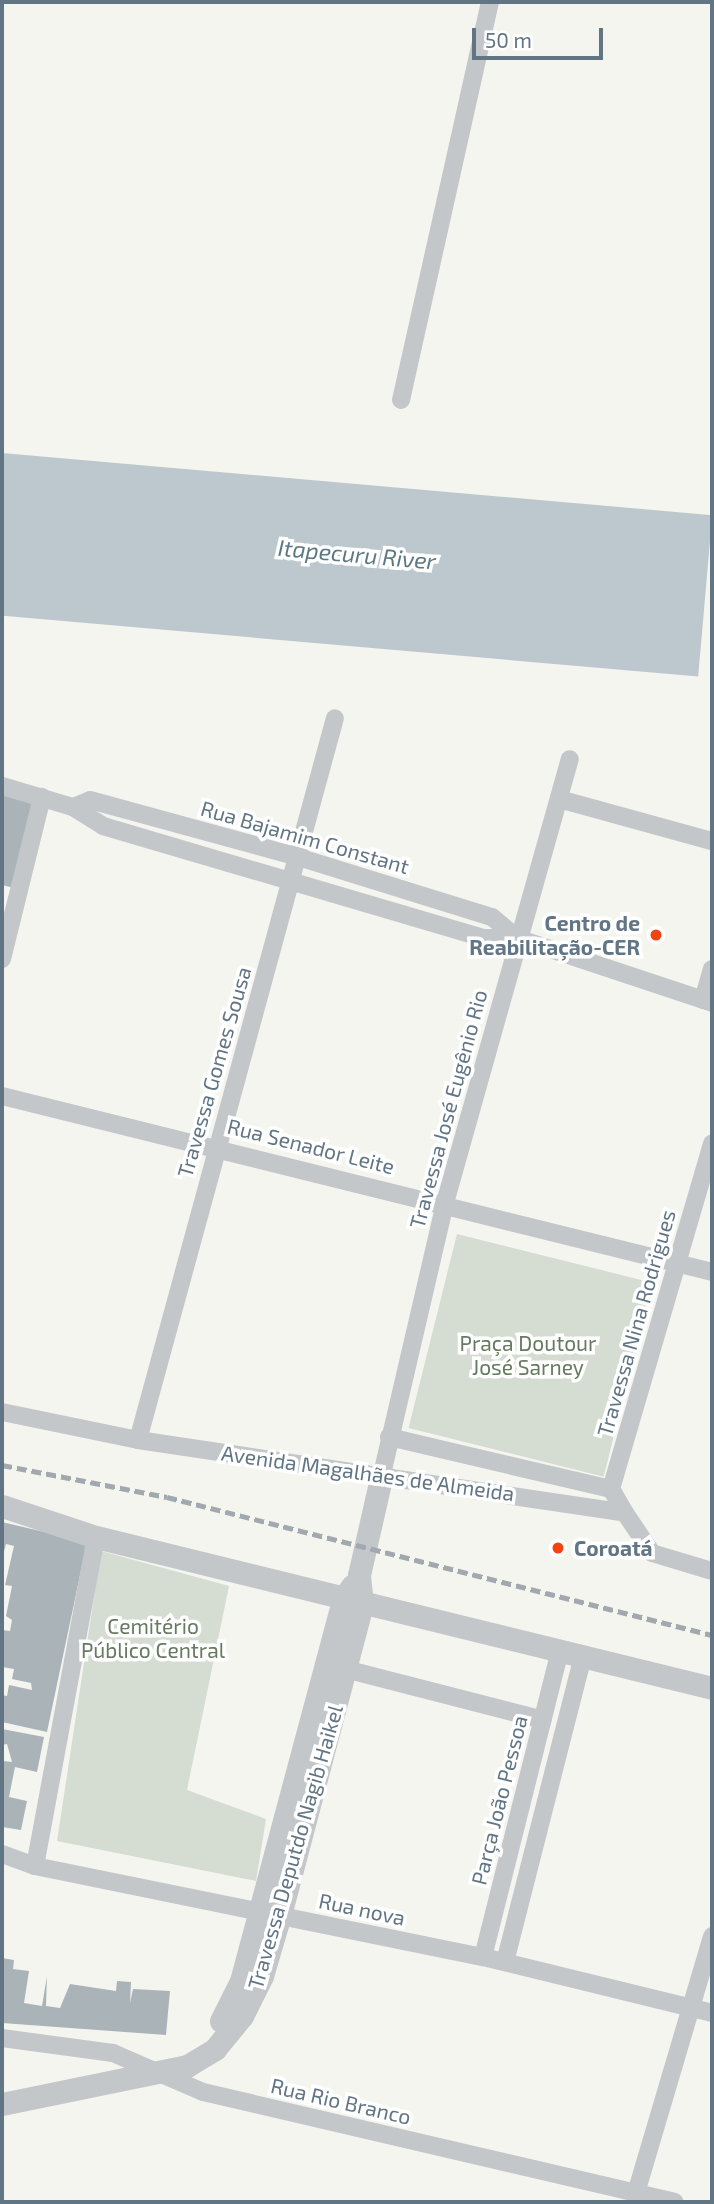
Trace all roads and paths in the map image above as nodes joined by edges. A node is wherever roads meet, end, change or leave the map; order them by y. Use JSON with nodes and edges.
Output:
{"nodes":[{"id":1,"x":490,"y":2,"type":"edge"},
{"id":2,"x":401,"y":400,"type":"dead end"},
{"id":3,"x":335,"y":718,"type":"dead end"},
{"id":4,"x":570,"y":759,"type":"dead end"},
{"id":5,"x":2,"y":786,"type":"edge"},
{"id":6,"x":42,"y":797,"type":"junction"},
{"id":7,"x":559,"y":799,"type":"junction"},
{"id":8,"x":73,"y":807,"type":"junction"},
{"id":9,"x":712,"y":841,"type":"edge"},
{"id":10,"x":298,"y":858,"type":"junction"},
{"id":11,"x":292,"y":881,"type":"junction"},
{"id":12,"x":517,"y":938,"type":"junction"},
{"id":13,"x":2,"y":959,"type":"edge"},
{"id":14,"x":712,"y":970,"type":"edge"},
{"id":15,"x":708,"y":1002,"type":"edge"},
{"id":16,"x":2,"y":1096,"type":"edge"},
{"id":17,"x":712,"y":1143,"type":"edge"},
{"id":18,"x":217,"y":1146,"type":"junction"},
{"id":19,"x":445,"y":1203,"type":"junction"},
{"id":20,"x":677,"y":1262,"type":"junction"},
{"id":21,"x":712,"y":1272,"type":"edge"},
{"id":22,"x":2,"y":1412,"type":"edge"},
{"id":23,"x":389,"y":1437,"type":"junction"},
{"id":24,"x":138,"y":1440,"type":"junction"},
{"id":25,"x":382,"y":1474,"type":"junction"},
{"id":26,"x":611,"y":1489,"type":"junction"},
{"id":27,"x":2,"y":1506,"type":"edge"},
{"id":28,"x":625,"y":1513,"type":"junction"},
{"id":29,"x":96,"y":1537,"type":"junction"},
{"id":30,"x":712,"y":1571,"type":"edge"},
{"id":31,"x":352,"y":1601,"type":"junction"},
{"id":32,"x":559,"y":1654,"type":"junction"},
{"id":33,"x":582,"y":1660,"type":"junction"},
{"id":34,"x":345,"y":1669,"type":"junction"},
{"id":35,"x":712,"y":1688,"type":"edge"},
{"id":36,"x":543,"y":1720,"type":"junction"},
{"id":37,"x":2,"y":1854,"type":"edge"},
{"id":38,"x":35,"y":1866,"type":"junction"},
{"id":39,"x":270,"y":1913,"type":"junction"},
{"id":40,"x":712,"y":1936,"type":"edge"},
{"id":41,"x":483,"y":1957,"type":"junction"},
{"id":42,"x":505,"y":1962,"type":"junction"},
{"id":43,"x":691,"y":2007,"type":"junction"},
{"id":44,"x":712,"y":2013,"type":"edge"},
{"id":45,"x":2,"y":2038,"type":"edge"},
{"id":46,"x":154,"y":2071,"type":"junction"},
{"id":47,"x":2,"y":2104,"type":"edge"},
{"id":48,"x":636,"y":2193,"type":"junction"},
{"id":49,"x":674,"y":2202,"type":"edge"}],
"edges":[{"from":1,"to":2,"type":"street"},
{"from":3,"to":10,"type":"street","name":"Travessa Gomes Sousa"},
{"from":4,"to":7,"type":"street","name":"Travessa José Eugênio Rio"},
{"from":5,"to":6,"type":"street","name":"Rua Bajamim Constant"},
{"from":6,"to":8,"type":"street","name":"Rua Bajamim Constant"},
{"from":6,"to":13,"type":"street"},
{"from":7,"to":9,"type":"street"},
{"from":7,"to":12,"type":"street","name":"Travessa José Eugênio Rio"},
{"from":8,"to":10,"type":"street","name":"Rua Bajamim Constant"},
{"from":8,"to":11,"type":"street","name":"Rua Bajamim Constant"},
{"from":10,"to":11,"type":"street","name":"Travessa Gomes Sousa"},
{"from":10,"to":12,"type":"street","name":"Rua Bajamim Constant"},
{"from":11,"to":12,"type":"street","name":"Rua Bajamim Constant"},
{"from":11,"to":18,"type":"street","name":"Travessa Gomes Sousa"},
{"from":12,"to":15,"type":"street","name":"Rua Bajamim Constant"},
{"from":12,"to":19,"type":"street","name":"Travessa José Eugênio Rio"},
{"from":14,"to":15,"type":"street"},
{"from":16,"to":18,"type":"street","name":"Rua Senador Leite"},
{"from":17,"to":20,"type":"street","name":"Travessa Nina Rodrigues"},
{"from":18,"to":19,"type":"street","name":"Rua Senador Leite"},
{"from":18,"to":24,"type":"street","name":"Travessa Gomes Sousa"},
{"from":19,"to":20,"type":"street","name":"Rua Senador Leite"},
{"from":19,"to":23,"type":"street","name":"Travessa José Eugênio Rio"},
{"from":20,"to":21,"type":"street","name":"Rua Senador Leite"},
{"from":20,"to":26,"type":"street","name":"Travessa Nina Rodrigues"},
{"from":22,"to":24,"type":"street","name":"Avenida Magalhães de Almeida"},
{"from":23,"to":25,"type":"street","name":"Travessa José Eugênio Rio"},
{"from":23,"to":26,"type":"street"},
{"from":24,"to":25,"type":"street","name":"Avenida Magalhães de Almeida"},
{"from":25,"to":28,"type":"street","name":"Avenida Magalhães de Almeida"},
{"from":25,"to":31,"type":"street","name":"Travessa Deputdo Nagib Haikel"},
{"from":26,"to":28,"type":"street"},
{"from":27,"to":29,"type":"street"},
{"from":28,"to":30,"type":"street"},
{"from":29,"to":31,"type":"street"},
{"from":29,"to":38,"type":"street"},
{"from":31,"to":32,"type":"street"},
{"from":31,"to":34,"type":"street","name":"Travessa Deputdo Nagib Haikel"},
{"from":31,"to":39,"type":"street","name":"Travessa Deputdo Nagib Haikel"},
{"from":32,"to":33,"type":"street"},
{"from":32,"to":36,"type":"street","name":"Parça João Pessoa"},
{"from":33,"to":35,"type":"street"},
{"from":33,"to":42,"type":"street"},
{"from":34,"to":36,"type":"street"},
{"from":34,"to":39,"type":"street","name":"Travessa Deputdo Nagib Haikel"},
{"from":36,"to":41,"type":"street","name":"Parça João Pessoa"},
{"from":37,"to":38,"type":"street","name":"Rua nova"},
{"from":38,"to":39,"type":"street","name":"Rua nova"},
{"from":39,"to":41,"type":"street","name":"Rua nova"},
{"from":39,"to":46,"type":"street","name":"Travessa Deputdo Nagib Haikel"},
{"from":40,"to":43,"type":"street"},
{"from":41,"to":42,"type":"street","name":"Rua nova"},
{"from":42,"to":43,"type":"street","name":"Rua nova"},
{"from":43,"to":44,"type":"street","name":"Rua nova"},
{"from":43,"to":48,"type":"street"},
{"from":45,"to":46,"type":"street","name":"Rua Rio Branco"},
{"from":46,"to":47,"type":"street","name":"Travessa Deputdo Nagib Haikel"},
{"from":46,"to":48,"type":"street","name":"Rua Rio Branco"},
{"from":48,"to":49,"type":"street","name":"Rua Rio Branco"}]}
